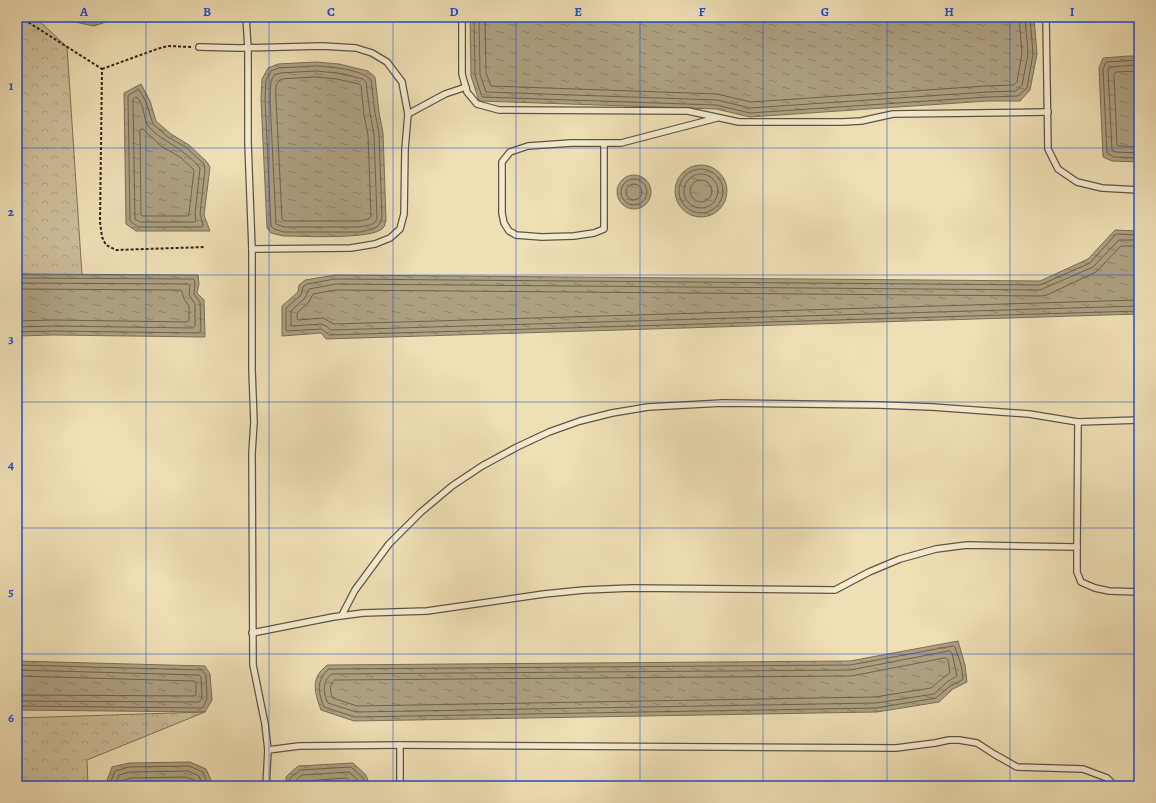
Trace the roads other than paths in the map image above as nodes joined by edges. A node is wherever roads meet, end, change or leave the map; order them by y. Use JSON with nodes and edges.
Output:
{"nodes":[{"id":1,"x":246,"y":17,"type":"edge"},
{"id":2,"x":462,"y":17,"type":"edge"},
{"id":3,"x":1046,"y":17,"type":"edge"},
{"id":4,"x":199,"y":47,"type":"road end"},
{"id":5,"x":248,"y":48,"type":"junction"},
{"id":6,"x":466,"y":87,"type":"junction"},
{"id":7,"x":1048,"y":112,"type":"junction"},
{"id":8,"x":408,"y":114,"type":"junction"},
{"id":9,"x":719,"y":117,"type":"junction"},
{"id":10,"x":604,"y":143,"type":"junction"},
{"id":11,"x":1139,"y":190,"type":"edge"},
{"id":12,"x":252,"y":249,"type":"junction"},
{"id":13,"x":1139,"y":420,"type":"edge"},
{"id":14,"x":1078,"y":422,"type":"junction"},
{"id":15,"x":1078,"y":547,"type":"junction"},
{"id":16,"x":1139,"y":592,"type":"edge"},
{"id":17,"x":342,"y":616,"type":"junction"},
{"id":18,"x":252,"y":634,"type":"junction"},
{"id":19,"x":400,"y":745,"type":"junction"},
{"id":20,"x":268,"y":750,"type":"junction"},
{"id":21,"x":266,"y":786,"type":"edge"},
{"id":22,"x":400,"y":786,"type":"edge"},
{"id":23,"x":1115,"y":786,"type":"edge"}],
"edges":[{"from":1,"to":5,"type":"lane"},
{"from":2,"to":6,"type":"lane"},
{"from":3,"to":7,"type":"lane"},
{"from":4,"to":5,"type":"lane"},
{"from":5,"to":8,"type":"lane"},
{"from":5,"to":12,"type":"lane"},
{"from":6,"to":8,"type":"lane"},
{"from":6,"to":9,"type":"lane"},
{"from":7,"to":9,"type":"lane"},
{"from":7,"to":11,"type":"lane"},
{"from":8,"to":12,"type":"lane"},
{"from":9,"to":10,"type":"lane"},
{"from":10,"to":10,"type":"lane"},
{"from":12,"to":18,"type":"lane"},
{"from":13,"to":14,"type":"lane"},
{"from":14,"to":15,"type":"lane"},
{"from":14,"to":17,"type":"lane"},
{"from":15,"to":16,"type":"lane"},
{"from":15,"to":17,"type":"lane"},
{"from":17,"to":18,"type":"lane"},
{"from":18,"to":20,"type":"lane"},
{"from":19,"to":20,"type":"lane"},
{"from":19,"to":22,"type":"lane"},
{"from":19,"to":23,"type":"lane"},
{"from":20,"to":21,"type":"lane"}]}
